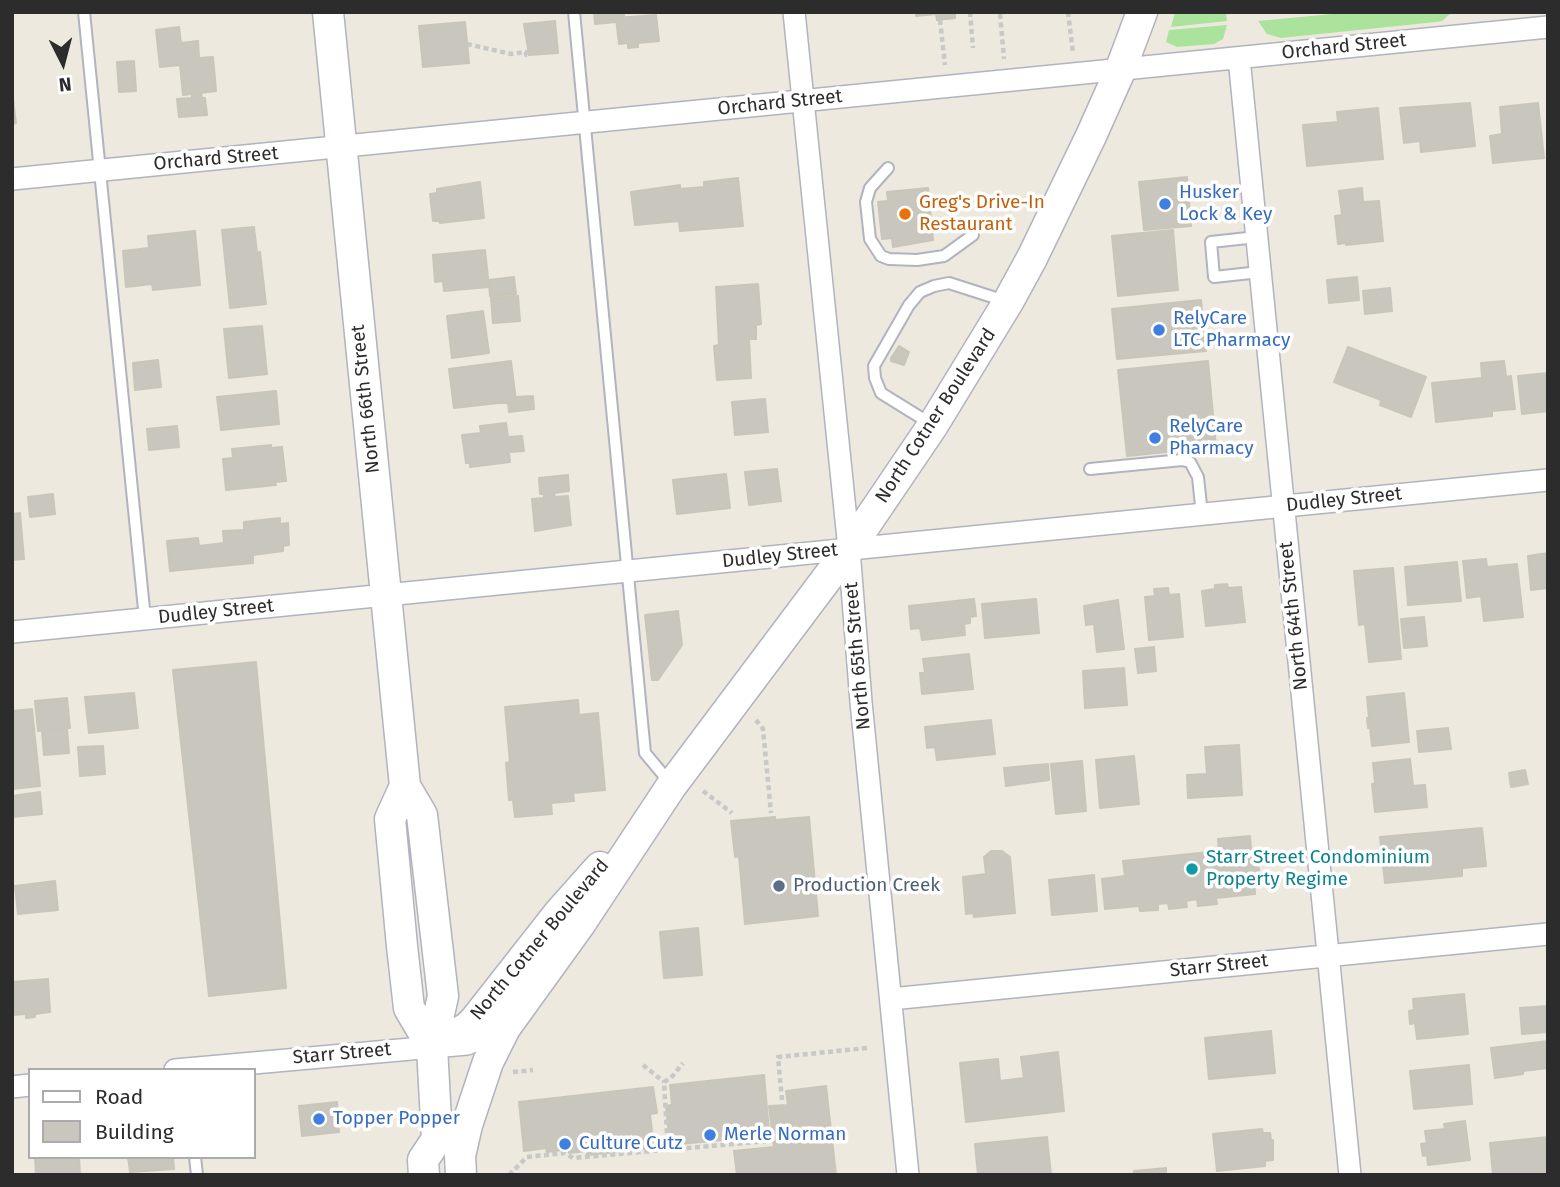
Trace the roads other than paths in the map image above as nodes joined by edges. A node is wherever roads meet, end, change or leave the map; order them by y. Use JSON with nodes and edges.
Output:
{"nodes":[{"id":1,"x":84,"y":12,"type":"edge"},
{"id":2,"x":327,"y":12,"type":"edge"},
{"id":3,"x":575,"y":12,"type":"edge"},
{"id":4,"x":794,"y":12,"type":"edge"},
{"id":5,"x":1142,"y":12,"type":"edge"},
{"id":6,"x":1548,"y":27,"type":"edge"},
{"id":7,"x":1239,"y":58,"type":"junction"},
{"id":8,"x":1119,"y":71,"type":"junction"},
{"id":9,"x":803,"y":101,"type":"junction"},
{"id":10,"x":584,"y":124,"type":"junction"},
{"id":11,"x":341,"y":147,"type":"junction"},
{"id":12,"x":888,"y":167,"type":"dead end"},
{"id":13,"x":99,"y":170,"type":"junction"},
{"id":14,"x":12,"y":178,"type":"edge"},
{"id":15,"x":973,"y":235,"type":"dead end"},
{"id":16,"x":1257,"y":237,"type":"junction"},
{"id":17,"x":1261,"y":272,"type":"junction"},
{"id":18,"x":1008,"y":302,"type":"junction"},
{"id":19,"x":933,"y":425,"type":"junction"},
{"id":20,"x":1090,"y":469,"type":"dead end"},
{"id":21,"x":1548,"y":480,"type":"edge"},
{"id":22,"x":1284,"y":507,"type":"junction"},
{"id":23,"x":1202,"y":515,"type":"junction"},
{"id":24,"x":849,"y":549,"type":"junction"},
{"id":25,"x":627,"y":572,"type":"junction"},
{"id":26,"x":386,"y":596,"type":"junction"},
{"id":27,"x":145,"y":619,"type":"junction"},
{"id":28,"x":12,"y":632,"type":"edge"},
{"id":29,"x":672,"y":785,"type":"junction"},
{"id":30,"x":1548,"y":934,"type":"edge"},
{"id":31,"x":1328,"y":955,"type":"junction"},
{"id":32,"x":891,"y":999,"type":"junction"},
{"id":33,"x":505,"y":1028,"type":"junction"},
{"id":34,"x":432,"y":1047,"type":"junction"},
{"id":35,"x":193,"y":1068,"type":"edge"},
{"id":36,"x":453,"y":1156,"type":"edge"},
{"id":37,"x":424,"y":1175,"type":"edge"},
{"id":38,"x":908,"y":1175,"type":"edge"},
{"id":39,"x":1350,"y":1175,"type":"edge"}],
"edges":[{"from":1,"to":13,"type":"lane"},
{"from":2,"to":11,"type":"main road","name":"North 66th Street"},
{"from":3,"to":10,"type":"lane"},
{"from":4,"to":9,"type":"street","name":"North 65th Street"},
{"from":5,"to":8,"type":"main road","name":"North Cotner Boulevard"},
{"from":6,"to":7,"type":"street","name":"Orchard Street"},
{"from":7,"to":8,"type":"street","name":"Orchard Street"},
{"from":7,"to":16,"type":"street","name":"North 64th Street"},
{"from":8,"to":9,"type":"street","name":"Orchard Street"},
{"from":8,"to":18,"type":"main road","name":"North Cotner Boulevard"},
{"from":9,"to":10,"type":"street","name":"Orchard Street"},
{"from":9,"to":24,"type":"street","name":"North 65th Street"},
{"from":10,"to":11,"type":"street","name":"Orchard Street"},
{"from":10,"to":25,"type":"lane"},
{"from":11,"to":13,"type":"street","name":"Orchard Street"},
{"from":11,"to":26,"type":"main road","name":"North 66th Street"},
{"from":12,"to":15,"type":"lane"},
{"from":13,"to":14,"type":"street","name":"Orchard Street"},
{"from":13,"to":27,"type":"lane"},
{"from":16,"to":17,"type":"street","name":"North 64th Street"},
{"from":16,"to":17,"type":"lane"},
{"from":17,"to":22,"type":"street","name":"North 64th Street"},
{"from":18,"to":19,"type":"main road","name":"North Cotner Boulevard"},
{"from":18,"to":19,"type":"lane"},
{"from":19,"to":24,"type":"main road","name":"North Cotner Boulevard"},
{"from":20,"to":23,"type":"lane"},
{"from":21,"to":22,"type":"street","name":"Dudley Street"},
{"from":22,"to":23,"type":"street","name":"Dudley Street"},
{"from":22,"to":31,"type":"street","name":"North 64th Street"},
{"from":23,"to":24,"type":"street","name":"Dudley Street"},
{"from":24,"to":25,"type":"street","name":"Dudley Street"},
{"from":24,"to":29,"type":"main road","name":"North Cotner Boulevard"},
{"from":24,"to":32,"type":"street","name":"North 65th Street"},
{"from":25,"to":26,"type":"street","name":"Dudley Street"},
{"from":25,"to":29,"type":"lane"},
{"from":26,"to":27,"type":"street","name":"Dudley Street"},
{"from":26,"to":34,"type":"main road","name":"North 66th Street"},
{"from":27,"to":28,"type":"street","name":"Dudley Street"},
{"from":29,"to":33,"type":"main road","name":"North Cotner Boulevard"},
{"from":29,"to":34,"type":"main road","name":"North Cotner Boulevard"},
{"from":30,"to":31,"type":"street","name":"Starr Street"},
{"from":31,"to":32,"type":"street","name":"Starr Street"},
{"from":31,"to":39,"type":"street","name":"North 64th Street"},
{"from":32,"to":38,"type":"street","name":"North 65th Street"},
{"from":33,"to":34,"type":"street","name":"Starr Street"},
{"from":33,"to":36,"type":"main road","name":"North Cotner Boulevard"},
{"from":34,"to":35,"type":"street","name":"Starr Street"},
{"from":34,"to":36,"type":"main road","name":"North Cotner Boulevard"},
{"from":36,"to":37,"type":"main road","name":"North Cotner Boulevard"}]}
